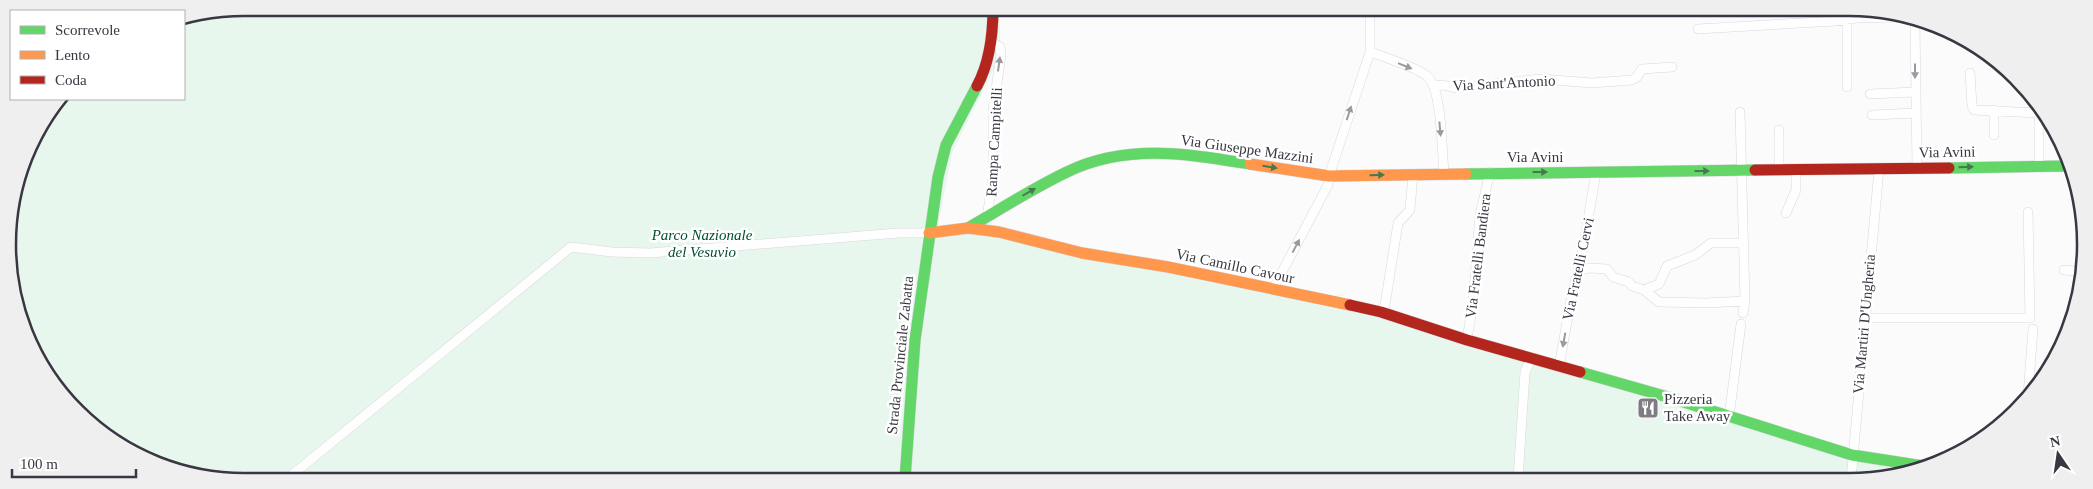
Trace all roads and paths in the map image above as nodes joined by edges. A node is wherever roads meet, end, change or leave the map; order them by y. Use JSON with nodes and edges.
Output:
{"nodes":[{"id":1,"x":993,"y":16,"type":"edge"},
{"id":2,"x":1370,"y":16,"type":"edge"},
{"id":3,"x":1827,"y":16,"type":"edge"},
{"id":4,"x":1847,"y":16,"type":"edge"},
{"id":5,"x":1916,"y":26,"type":"edge"},
{"id":6,"x":1698,"y":29,"type":"dead end"},
{"id":7,"x":992,"y":42,"type":"junction"},
{"id":8,"x":1370,"y":52,"type":"junction"},
{"id":9,"x":1672,"y":67,"type":"dead end"},
{"id":10,"x":1970,"y":73,"type":"dead end"},
{"id":11,"x":1434,"y":86,"type":"junction"},
{"id":12,"x":1847,"y":87,"type":"dead end"},
{"id":13,"x":1915,"y":92,"type":"junction"},
{"id":14,"x":1870,"y":94,"type":"dead end"},
{"id":15,"x":1994,"y":110,"type":"junction"},
{"id":16,"x":2033,"y":110,"type":"edge"},
{"id":17,"x":1740,"y":112,"type":"dead end"},
{"id":18,"x":1916,"y":113,"type":"junction"},
{"id":19,"x":1872,"y":114,"type":"dead end"},
{"id":20,"x":2039,"y":120,"type":"edge"},
{"id":21,"x":1779,"y":130,"type":"dead end"},
{"id":22,"x":1994,"y":135,"type":"dead end"},
{"id":23,"x":2039,"y":166,"type":"junction"},
{"id":24,"x":2063,"y":166,"type":"edge"},
{"id":25,"x":1879,"y":168,"type":"junction"},
{"id":26,"x":1917,"y":168,"type":"junction"},
{"id":27,"x":1796,"y":169,"type":"junction"},
{"id":28,"x":1742,"y":170,"type":"junction"},
{"id":29,"x":1779,"y":170,"type":"junction"},
{"id":30,"x":1490,"y":172,"type":"junction"},
{"id":31,"x":1596,"y":172,"type":"junction"},
{"id":32,"x":1444,"y":173,"type":"junction"},
{"id":33,"x":1413,"y":174,"type":"junction"},
{"id":34,"x":1328,"y":176,"type":"junction"},
{"id":35,"x":2028,"y":212,"type":"dead end"},
{"id":36,"x":1786,"y":213,"type":"dead end"},
{"id":37,"x":988,"y":217,"type":"junction"},
{"id":38,"x":968,"y":228,"type":"junction"},
{"id":39,"x":929,"y":233,"type":"junction"},
{"id":40,"x":1743,"y":243,"type":"junction"},
{"id":41,"x":2064,"y":270,"type":"dead end"},
{"id":42,"x":1578,"y":271,"type":"junction"},
{"id":43,"x":2075,"y":271,"type":"edge"},
{"id":44,"x":1273,"y":289,"type":"junction"},
{"id":45,"x":1644,"y":290,"type":"junction"},
{"id":46,"x":1745,"y":301,"type":"junction"},
{"id":47,"x":1381,"y":312,"type":"junction"},
{"id":48,"x":1744,"y":313,"type":"dead end"},
{"id":49,"x":1865,"y":318,"type":"junction"},
{"id":50,"x":1741,"y":324,"type":"dead end"},
{"id":51,"x":2033,"y":329,"type":"dead end"},
{"id":52,"x":1467,"y":340,"type":"junction"},
{"id":53,"x":1530,"y":359,"type":"junction"},
{"id":54,"x":1559,"y":366,"type":"junction"},
{"id":55,"x":2029,"y":384,"type":"edge"},
{"id":56,"x":1729,"y":417,"type":"junction"},
{"id":57,"x":1852,"y":455,"type":"junction"},
{"id":58,"x":1911,"y":464,"type":"edge"},
{"id":59,"x":294,"y":473,"type":"edge"},
{"id":60,"x":906,"y":473,"type":"edge"},
{"id":61,"x":1518,"y":473,"type":"edge"},
{"id":62,"x":1852,"y":473,"type":"edge"}],
"edges":[{"from":1,"to":7,"type":"street","name":"Strada Provinciale Zabatta"},
{"from":2,"to":8,"type":"street"},
{"from":3,"to":6,"type":"street"},
{"from":4,"to":12,"type":"street"},
{"from":5,"to":13,"type":"street","one_way":true},
{"from":37,"to":7,"type":"street","name":"Rampa Campitelli","one_way":true},
{"from":7,"to":39,"type":"street","name":"Strada Provinciale Zabatta"},
{"from":8,"to":11,"type":"street","name":"Via Sant'Antonio","one_way":true},
{"from":34,"to":8,"type":"street","one_way":true},
{"from":9,"to":11,"type":"street","name":"Via Sant'Antonio"},
{"from":10,"to":15,"type":"street"},
{"from":11,"to":32,"type":"street","one_way":true},
{"from":13,"to":14,"type":"street"},
{"from":13,"to":18,"type":"street"},
{"from":15,"to":16,"type":"street"},
{"from":15,"to":22,"type":"street"},
{"from":17,"to":28,"type":"street"},
{"from":18,"to":19,"type":"street"},
{"from":18,"to":26,"type":"street"},
{"from":20,"to":23,"type":"street"},
{"from":21,"to":29,"type":"street"},
{"from":23,"to":24,"type":"street","name":"Via Avini"},
{"from":26,"to":23,"type":"street","name":"Via Avini","one_way":true},
{"from":25,"to":26,"type":"street","name":"Via Avini"},
{"from":25,"to":27,"type":"street","name":"Via Avini"},
{"from":25,"to":49,"type":"street","name":"Via Martiri D'Ungheria"},
{"from":27,"to":29,"type":"street","name":"Via Avini"},
{"from":27,"to":36,"type":"street"},
{"from":28,"to":29,"type":"street","name":"Via Avini"},
{"from":31,"to":28,"type":"street","name":"Via Avini","one_way":true},
{"from":28,"to":40,"type":"street"},
{"from":30,"to":31,"type":"street","name":"Via Avini","one_way":true},
{"from":30,"to":32,"type":"street","name":"Via Avini"},
{"from":30,"to":52,"type":"street","name":"Via Fratelli Bandiera"},
{"from":31,"to":42,"type":"street","name":"Via Fratelli Cervi"},
{"from":32,"to":33,"type":"street","name":"Via Avini"},
{"from":34,"to":33,"type":"street","name":"Via Avini","one_way":true},
{"from":33,"to":47,"type":"street"},
{"from":37,"to":34,"type":"street","name":"Via Giuseppe Mazzini","one_way":true},
{"from":44,"to":34,"type":"street","one_way":true},
{"from":35,"to":49,"type":"street"},
{"from":37,"to":38,"type":"street","name":"Via Giuseppe Mazzini"},
{"from":38,"to":39,"type":"street","name":"Via Camillo Cavour"},
{"from":38,"to":44,"type":"street","name":"Via Camillo Cavour"},
{"from":39,"to":59,"type":"street"},
{"from":39,"to":60,"type":"street","name":"Strada Provinciale Zabatta"},
{"from":40,"to":45,"type":"street"},
{"from":40,"to":46,"type":"street"},
{"from":41,"to":43,"type":"street"},
{"from":42,"to":45,"type":"street"},
{"from":42,"to":54,"type":"street","name":"Via Fratelli Cervi","one_way":true},
{"from":44,"to":47,"type":"street","name":"Via Camillo Cavour"},
{"from":45,"to":46,"type":"street"},
{"from":46,"to":48,"type":"street"},
{"from":47,"to":52,"type":"street","name":"Via Camillo Cavour"},
{"from":49,"to":57,"type":"street","name":"Via Martiri D'Ungheria"},
{"from":50,"to":56,"type":"street"},
{"from":51,"to":55,"type":"street"},
{"from":52,"to":53,"type":"street","name":"Via Camillo Cavour"},
{"from":53,"to":54,"type":"street","name":"Via Camillo Cavour"},
{"from":53,"to":61,"type":"street"},
{"from":54,"to":56,"type":"street","name":"Via Camillo Cavour"},
{"from":56,"to":57,"type":"street","name":"Via Camillo Cavour"},
{"from":57,"to":58,"type":"street","name":"Via Camillo Cavour"},
{"from":57,"to":62,"type":"street","name":"Via Martiri D'Ungheria"}]}
